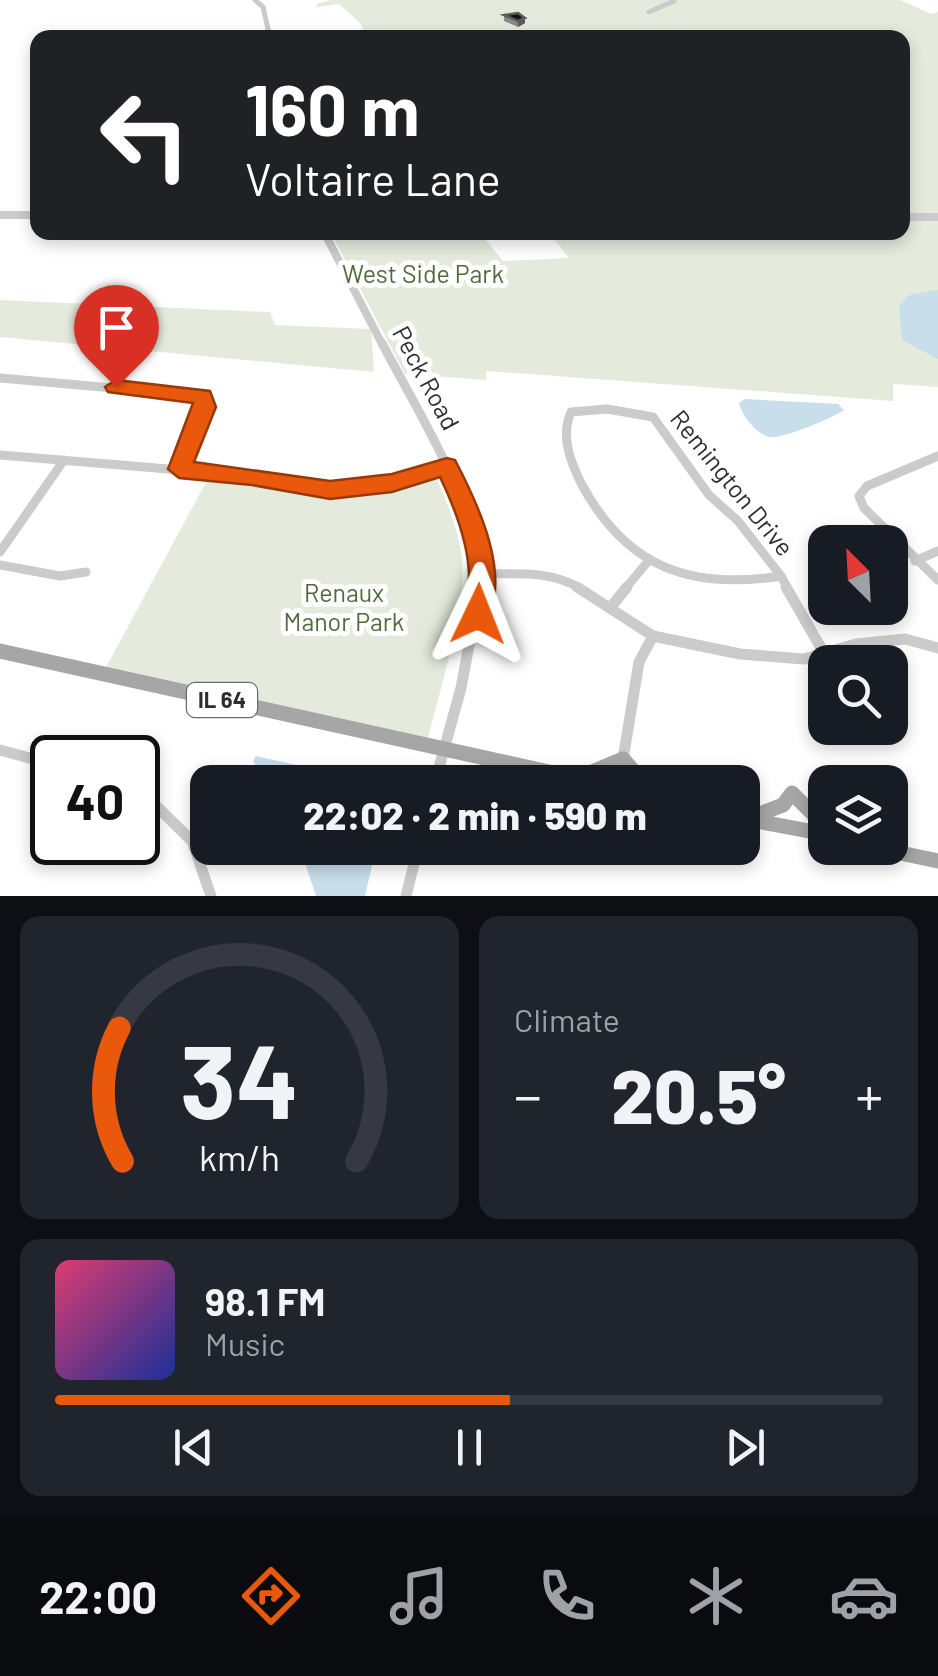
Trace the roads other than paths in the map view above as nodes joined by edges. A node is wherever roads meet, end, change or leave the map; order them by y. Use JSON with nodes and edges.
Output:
{"nodes":[{"id":1,"x":255,"y":0,"type":"edge"},
{"id":2,"x":657,"y":8,"type":"dead end"},
{"id":3,"x":649,"y":12,"type":"dead end"},
{"id":4,"x":268,"y":30,"type":"edge"},
{"id":5,"x":0,"y":214,"type":"edge"},
{"id":6,"x":30,"y":215,"type":"edge"},
{"id":7,"x":910,"y":217,"type":"edge"},
{"id":8,"x":938,"y":217,"type":"edge"},
{"id":9,"x":328,"y":240,"type":"edge"},
{"id":10,"x":0,"y":378,"type":"edge"},
{"id":11,"x":0,"y":455,"type":"edge"},
{"id":12,"x":938,"y":456,"type":"edge"},
{"id":13,"x":64,"y":460,"type":"junction"},
{"id":14,"x":447,"y":466,"type":"junction"},
{"id":15,"x":179,"y":469,"type":"junction"},
{"id":16,"x":938,"y":551,"type":"edge"},
{"id":17,"x":0,"y":552,"type":"edge"},
{"id":18,"x":649,"y":560,"type":"junction"},
{"id":19,"x":916,"y":561,"type":"junction"},
{"id":20,"x":0,"y":566,"type":"edge"},
{"id":21,"x":86,"y":572,"type":"dead end"},
{"id":22,"x":482,"y":574,"type":"junction"},
{"id":23,"x":781,"y":576,"type":"junction"},
{"id":24,"x":938,"y":580,"type":"edge"},
{"id":25,"x":611,"y":606,"type":"junction"},
{"id":26,"x":653,"y":636,"type":"junction"},
{"id":27,"x":818,"y":645,"type":"edge"},
{"id":28,"x":853,"y":645,"type":"edge"},
{"id":29,"x":938,"y":648,"type":"edge"},
{"id":30,"x":0,"y":651,"type":"edge"},
{"id":31,"x":808,"y":658,"type":"edge"},
{"id":32,"x":443,"y":748,"type":"junction"},
{"id":33,"x":0,"y":750,"type":"edge"},
{"id":34,"x":30,"y":758,"type":"edge"},
{"id":35,"x":624,"y":759,"type":"junction"},
{"id":36,"x":438,"y":765,"type":"edge"},
{"id":37,"x":518,"y":765,"type":"edge"},
{"id":38,"x":609,"y":765,"type":"edge"},
{"id":39,"x":629,"y":765,"type":"edge"},
{"id":40,"x":808,"y":809,"type":"edge"},
{"id":41,"x":160,"y":810,"type":"edge"},
{"id":42,"x":760,"y":813,"type":"edge"},
{"id":43,"x":760,"y":821,"type":"edge"},
{"id":44,"x":808,"y":831,"type":"edge"},
{"id":45,"x":908,"y":855,"type":"edge"},
{"id":46,"x":938,"y":861,"type":"edge"},
{"id":47,"x":414,"y":865,"type":"edge"},
{"id":48,"x":210,"y":896,"type":"edge"},
{"id":49,"x":406,"y":896,"type":"edge"}],
"edges":[{"from":1,"to":4,"type":"street"},
{"from":2,"to":3,"type":"street"},
{"from":5,"to":6,"type":"street"},
{"from":7,"to":8,"type":"street"},
{"from":9,"to":14,"type":"street","name":"Peck Road"},
{"from":10,"to":15,"type":"street"},
{"from":11,"to":13,"type":"street"},
{"from":12,"to":19,"type":"street"},
{"from":13,"to":15,"type":"street"},
{"from":13,"to":17,"type":"street"},
{"from":14,"to":15,"type":"street"},
{"from":14,"to":22,"type":"street","name":"Peck Road"},
{"from":16,"to":19,"type":"street"},
{"from":18,"to":23,"type":"street"},
{"from":18,"to":23,"type":"street","name":"Remington Drive"},
{"from":18,"to":25,"type":"street"},
{"from":19,"to":24,"type":"street"},
{"from":20,"to":21,"type":"street"},
{"from":22,"to":25,"type":"street"},
{"from":22,"to":32,"type":"street","name":"Peck Road"},
{"from":23,"to":27,"type":"street","name":"Remington Drive"},
{"from":25,"to":26,"type":"street"},
{"from":26,"to":31,"type":"street"},
{"from":26,"to":35,"type":"street"},
{"from":28,"to":29,"type":"street"},
{"from":30,"to":32,"type":"main road","number":"IL 64"},
{"from":32,"to":36,"type":"street","name":"Peck Road"},
{"from":32,"to":37,"type":"main road","number":"IL 64"},
{"from":33,"to":34,"type":"street"},
{"from":35,"to":38,"type":"main road"},
{"from":35,"to":39,"type":"main road"},
{"from":40,"to":42,"type":"main road"},
{"from":41,"to":48,"type":"street"},
{"from":43,"to":44,"type":"main road"},
{"from":45,"to":46,"type":"main road"},
{"from":47,"to":49,"type":"street"}]}
